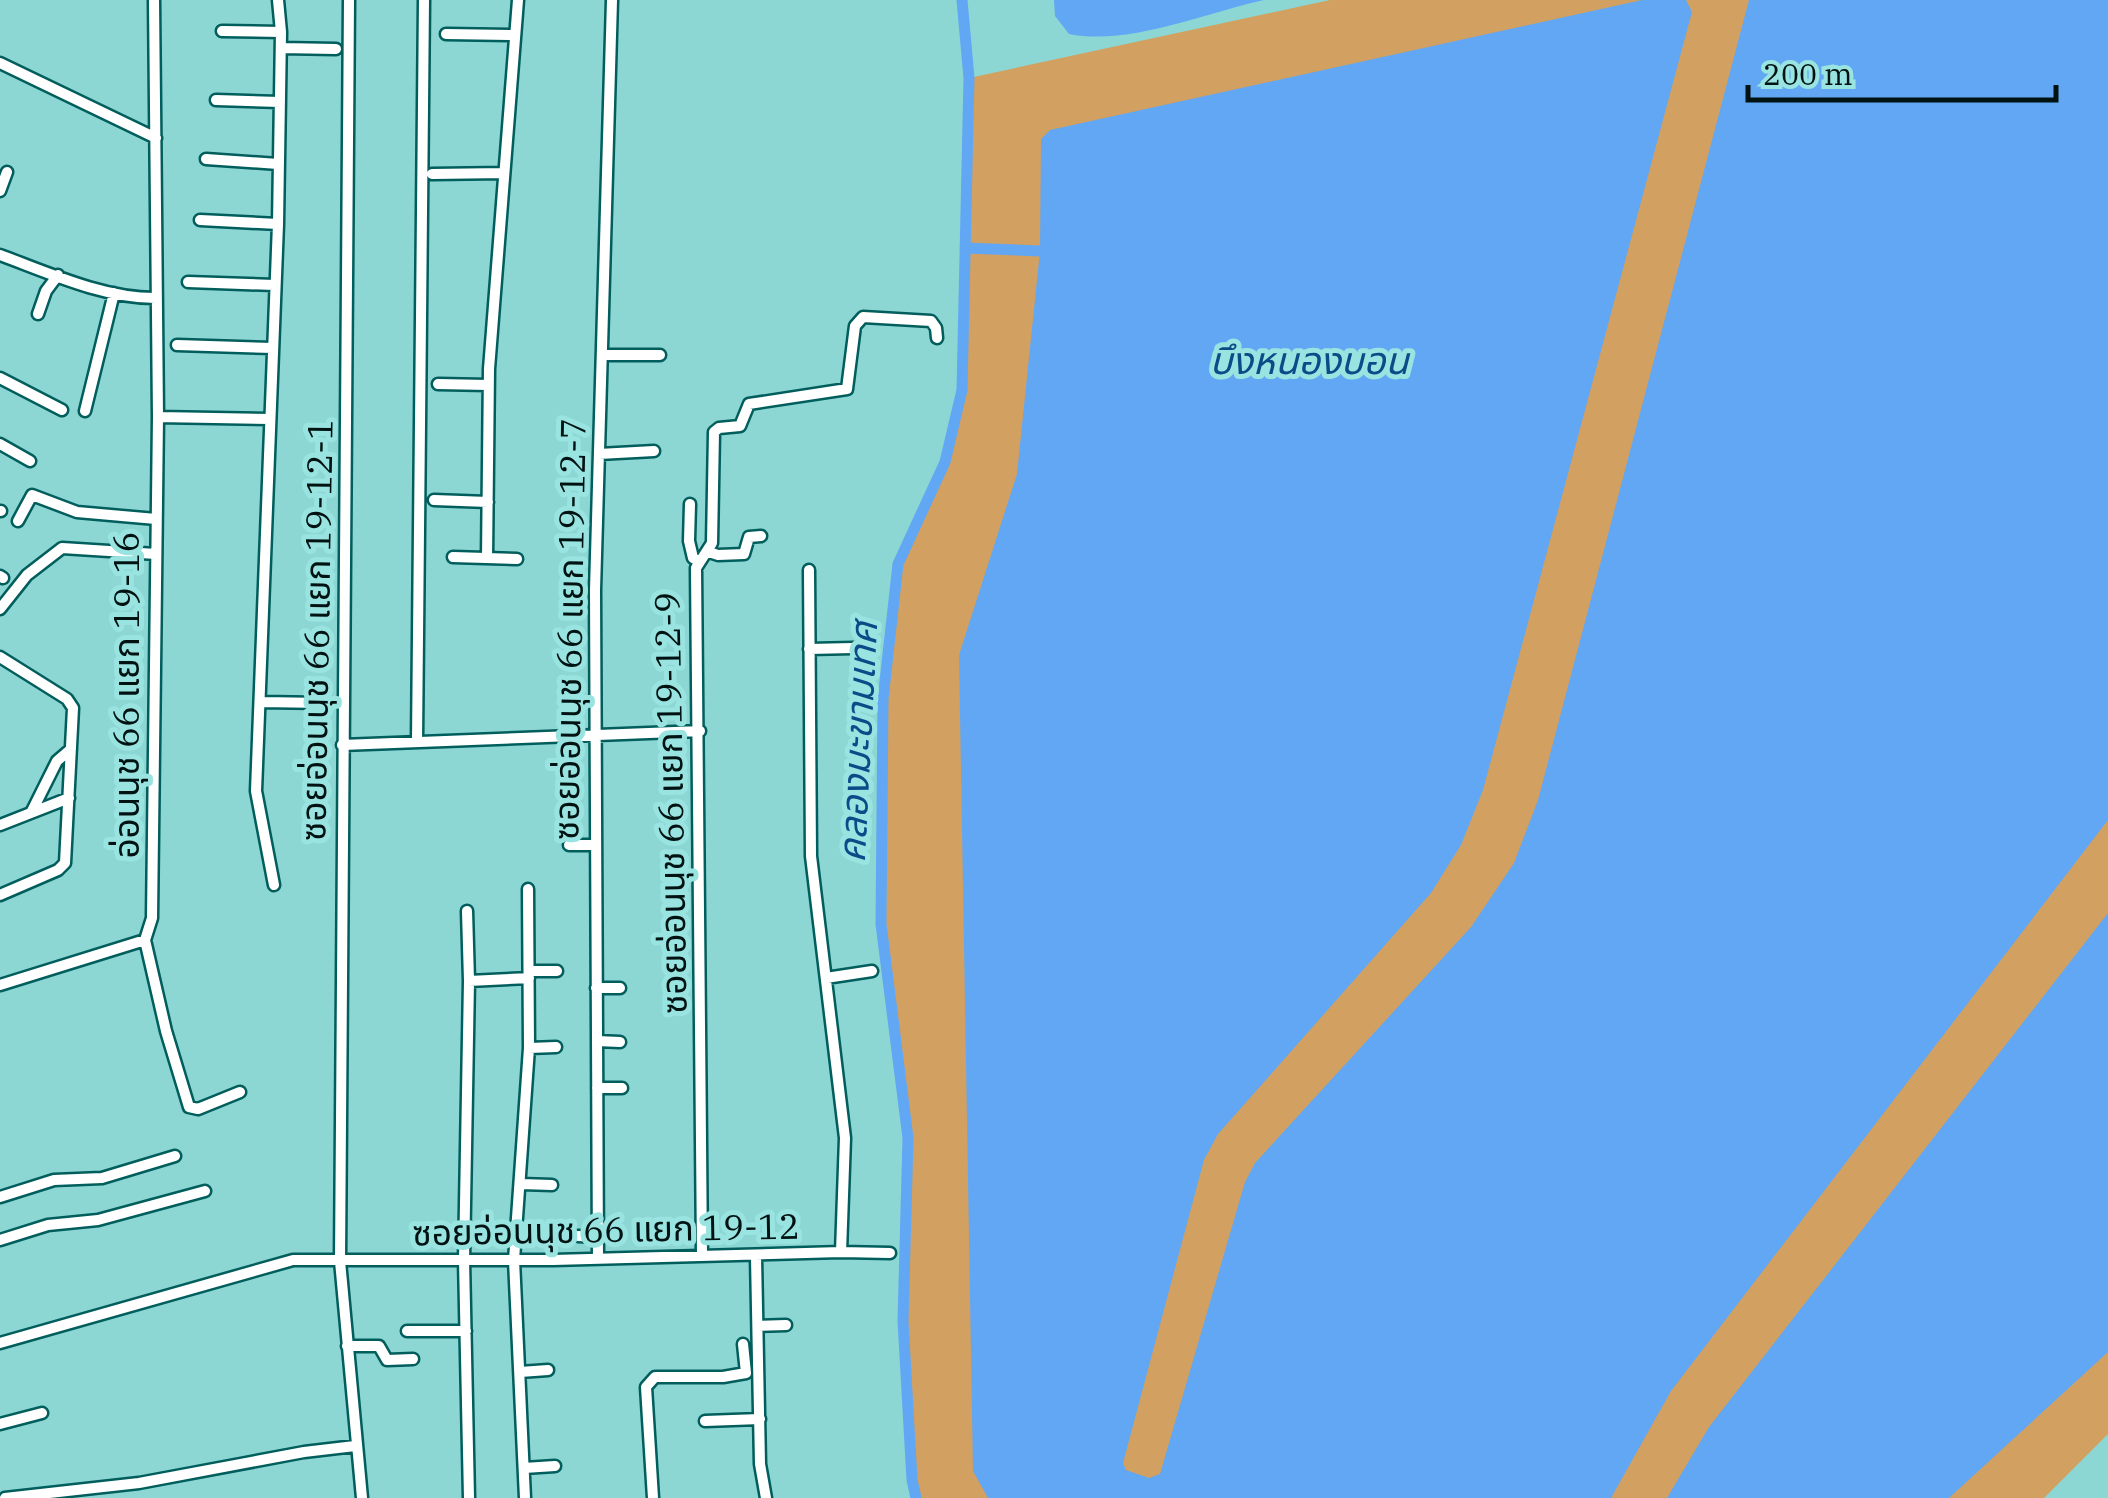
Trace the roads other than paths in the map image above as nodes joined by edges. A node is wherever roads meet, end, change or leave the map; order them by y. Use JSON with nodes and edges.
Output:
{"nodes":[{"id":1,"x":154,"y":0,"type":"edge"},
{"id":2,"x":278,"y":0,"type":"edge"},
{"id":3,"x":350,"y":0,"type":"edge"},
{"id":4,"x":424,"y":0,"type":"edge"},
{"id":5,"x":518,"y":0,"type":"edge"},
{"id":6,"x":612,"y":0,"type":"edge"},
{"id":7,"x":222,"y":31,"type":"dead end"},
{"id":8,"x":281,"y":32,"type":"junction"},
{"id":9,"x":446,"y":34,"type":"dead end"},
{"id":10,"x":515,"y":35,"type":"junction"},
{"id":11,"x":281,"y":48,"type":"junction"},
{"id":12,"x":336,"y":49,"type":"dead end"},
{"id":13,"x":0,"y":63,"type":"edge"},
{"id":14,"x":216,"y":100,"type":"dead end"},
{"id":15,"x":280,"y":102,"type":"junction"},
{"id":16,"x":156,"y":138,"type":"junction"},
{"id":17,"x":206,"y":159,"type":"dead end"},
{"id":18,"x":278,"y":164,"type":"junction"},
{"id":19,"x":6,"y":172,"type":"dead end"},
{"id":20,"x":504,"y":173,"type":"junction"},
{"id":21,"x":432,"y":174,"type":"dead end"},
{"id":22,"x":0,"y":191,"type":"edge"},
{"id":23,"x":200,"y":220,"type":"dead end"},
{"id":24,"x":278,"y":224,"type":"junction"},
{"id":25,"x":0,"y":255,"type":"edge"},
{"id":26,"x":58,"y":276,"type":"junction"},
{"id":27,"x":188,"y":282,"type":"dead end"},
{"id":28,"x":274,"y":285,"type":"junction"},
{"id":29,"x":114,"y":293,"type":"junction"},
{"id":30,"x":155,"y":298,"type":"junction"},
{"id":31,"x":38,"y":314,"type":"dead end"},
{"id":32,"x":937,"y":338,"type":"dead end"},
{"id":33,"x":177,"y":344,"type":"dead end"},
{"id":34,"x":273,"y":348,"type":"junction"},
{"id":35,"x":602,"y":355,"type":"junction"},
{"id":36,"x":660,"y":355,"type":"dead end"},
{"id":37,"x":0,"y":378,"type":"edge"},
{"id":38,"x":438,"y":384,"type":"dead end"},
{"id":39,"x":488,"y":385,"type":"junction"},
{"id":40,"x":62,"y":410,"type":"dead end"},
{"id":41,"x":85,"y":411,"type":"dead end"},
{"id":42,"x":158,"y":417,"type":"junction"},
{"id":43,"x":270,"y":418,"type":"junction"},
{"id":44,"x":0,"y":444,"type":"edge"},
{"id":45,"x":654,"y":450,"type":"dead end"},
{"id":46,"x":599,"y":454,"type":"junction"},
{"id":47,"x":30,"y":461,"type":"dead end"},
{"id":48,"x":434,"y":500,"type":"dead end"},
{"id":49,"x":488,"y":502,"type":"junction"},
{"id":50,"x":690,"y":504,"type":"dead end"},
{"id":51,"x":156,"y":520,"type":"junction"},
{"id":52,"x":18,"y":522,"type":"dead end"},
{"id":53,"x":760,"y":536,"type":"dead end"},
{"id":54,"x":709,"y":552,"type":"junction"},
{"id":55,"x":156,"y":554,"type":"junction"},
{"id":56,"x":453,"y":557,"type":"dead end"},
{"id":57,"x":487,"y":558,"type":"junction"},
{"id":58,"x":517,"y":559,"type":"dead end"},
{"id":59,"x":698,"y":561,"type":"junction"},
{"id":60,"x":808,"y":570,"type":"dead end"},
{"id":61,"x":0,"y":609,"type":"edge"},
{"id":62,"x":853,"y":648,"type":"dead end"},
{"id":63,"x":809,"y":649,"type":"junction"},
{"id":64,"x":0,"y":657,"type":"edge"},
{"id":65,"x":261,"y":702,"type":"junction"},
{"id":66,"x":324,"y":703,"type":"dead end"},
{"id":67,"x":700,"y":731,"type":"junction"},
{"id":68,"x":594,"y":736,"type":"junction"},
{"id":69,"x":417,"y":742,"type":"junction"},
{"id":70,"x":342,"y":746,"type":"junction"},
{"id":71,"x":71,"y":749,"type":"junction"},
{"id":72,"x":69,"y":798,"type":"junction"},
{"id":73,"x":31,"y":813,"type":"junction"},
{"id":74,"x":0,"y":824,"type":"edge"},
{"id":75,"x":569,"y":846,"type":"dead end"},
{"id":76,"x":595,"y":846,"type":"junction"},
{"id":77,"x":274,"y":885,"type":"dead end"},
{"id":78,"x":528,"y":890,"type":"dead end"},
{"id":79,"x":0,"y":895,"type":"edge"},
{"id":80,"x":467,"y":911,"type":"dead end"},
{"id":81,"x":145,"y":940,"type":"junction"},
{"id":82,"x":872,"y":970,"type":"dead end"},
{"id":83,"x":557,"y":971,"type":"dead end"},
{"id":84,"x":529,"y":975,"type":"junction"},
{"id":85,"x":826,"y":978,"type":"junction"},
{"id":86,"x":469,"y":981,"type":"junction"},
{"id":87,"x":0,"y":984,"type":"edge"},
{"id":88,"x":596,"y":988,"type":"junction"},
{"id":89,"x":620,"y":988,"type":"dead end"},
{"id":90,"x":597,"y":1041,"type":"junction"},
{"id":91,"x":620,"y":1042,"type":"dead end"},
{"id":92,"x":556,"y":1047,"type":"dead end"},
{"id":93,"x":530,"y":1048,"type":"junction"},
{"id":94,"x":597,"y":1088,"type":"junction"},
{"id":95,"x":622,"y":1088,"type":"dead end"},
{"id":96,"x":240,"y":1092,"type":"dead end"},
{"id":97,"x":175,"y":1156,"type":"dead end"},
{"id":98,"x":521,"y":1184,"type":"junction"},
{"id":99,"x":552,"y":1185,"type":"dead end"},
{"id":100,"x":205,"y":1191,"type":"dead end"},
{"id":101,"x":0,"y":1196,"type":"edge"},
{"id":102,"x":578,"y":1236,"type":"dead end"},
{"id":103,"x":598,"y":1237,"type":"junction"},
{"id":104,"x":0,"y":1240,"type":"edge"},
{"id":105,"x":840,"y":1252,"type":"junction"},
{"id":106,"x":890,"y":1253,"type":"dead end"},
{"id":107,"x":702,"y":1256,"type":"junction"},
{"id":108,"x":756,"y":1257,"type":"junction"},
{"id":109,"x":598,"y":1259,"type":"junction"},
{"id":110,"x":464,"y":1260,"type":"junction"},
{"id":111,"x":514,"y":1260,"type":"junction"},
{"id":112,"x":340,"y":1261,"type":"junction"},
{"id":113,"x":786,"y":1325,"type":"dead end"},
{"id":114,"x":758,"y":1326,"type":"junction"},
{"id":115,"x":407,"y":1331,"type":"dead end"},
{"id":116,"x":466,"y":1331,"type":"junction"},
{"id":117,"x":0,"y":1343,"type":"edge"},
{"id":118,"x":743,"y":1344,"type":"dead end"},
{"id":119,"x":347,"y":1346,"type":"junction"},
{"id":120,"x":413,"y":1359,"type":"dead end"},
{"id":121,"x":548,"y":1370,"type":"dead end"},
{"id":122,"x":520,"y":1372,"type":"junction"},
{"id":123,"x":42,"y":1413,"type":"dead end"},
{"id":124,"x":760,"y":1419,"type":"junction"},
{"id":125,"x":704,"y":1421,"type":"dead end"},
{"id":126,"x":0,"y":1424,"type":"edge"},
{"id":127,"x":355,"y":1446,"type":"junction"},
{"id":128,"x":555,"y":1466,"type":"dead end"},
{"id":129,"x":524,"y":1468,"type":"junction"},
{"id":130,"x":5,"y":1498,"type":"edge"},
{"id":131,"x":362,"y":1498,"type":"edge"},
{"id":132,"x":468,"y":1498,"type":"edge"},
{"id":133,"x":524,"y":1498,"type":"edge"},
{"id":134,"x":653,"y":1498,"type":"edge"},
{"id":135,"x":766,"y":1498,"type":"edge"}],
"edges":[{"from":1,"to":16,"type":"street","name":"อ่อนนุช 66 แยก 19-16"},
{"from":2,"to":8,"type":"street"},
{"from":3,"to":70,"type":"street","name":"ซอยอ่อนนุช 66 แยก 19-12-1"},
{"from":4,"to":69,"type":"street"},
{"from":5,"to":10,"type":"street"},
{"from":6,"to":35,"type":"street","name":"ซอยอ่อนนุช 66 แยก 19-12-7"},
{"from":7,"to":8,"type":"street"},
{"from":8,"to":11,"type":"street"},
{"from":9,"to":10,"type":"street"},
{"from":10,"to":20,"type":"street"},
{"from":11,"to":12,"type":"street"},
{"from":11,"to":15,"type":"street"},
{"from":13,"to":16,"type":"street"},
{"from":14,"to":15,"type":"street"},
{"from":15,"to":18,"type":"street"},
{"from":16,"to":30,"type":"street","name":"อ่อนนุช 66 แยก 19-16"},
{"from":17,"to":18,"type":"street"},
{"from":18,"to":24,"type":"street"},
{"from":19,"to":22,"type":"street"},
{"from":20,"to":21,"type":"street"},
{"from":20,"to":39,"type":"street"},
{"from":23,"to":24,"type":"street"},
{"from":24,"to":28,"type":"street"},
{"from":25,"to":26,"type":"street"},
{"from":26,"to":29,"type":"street"},
{"from":26,"to":31,"type":"street"},
{"from":27,"to":28,"type":"street"},
{"from":28,"to":34,"type":"street"},
{"from":29,"to":30,"type":"street"},
{"from":29,"to":41,"type":"street"},
{"from":30,"to":42,"type":"street","name":"อ่อนนุช 66 แยก 19-16"},
{"from":32,"to":54,"type":"street","name":"ซอยอ่อนนุช 66 แยก 19-12-9"},
{"from":33,"to":34,"type":"street"},
{"from":34,"to":43,"type":"street"},
{"from":35,"to":36,"type":"street"},
{"from":35,"to":46,"type":"street","name":"ซอยอ่อนนุช 66 แยก 19-12-7"},
{"from":37,"to":40,"type":"street"},
{"from":38,"to":39,"type":"street"},
{"from":39,"to":49,"type":"street"},
{"from":42,"to":43,"type":"street"},
{"from":42,"to":51,"type":"street","name":"อ่อนนุช 66 แยก 19-16"},
{"from":43,"to":65,"type":"street"},
{"from":44,"to":47,"type":"street"},
{"from":45,"to":46,"type":"street"},
{"from":46,"to":68,"type":"street","name":"ซอยอ่อนนุช 66 แยก 19-12-7"},
{"from":48,"to":49,"type":"street"},
{"from":49,"to":57,"type":"street"},
{"from":50,"to":59,"type":"street"},
{"from":51,"to":52,"type":"street"},
{"from":51,"to":55,"type":"street","name":"อ่อนนุช 66 แยก 19-16"},
{"from":53,"to":54,"type":"street"},
{"from":54,"to":59,"type":"street","name":"ซอยอ่อนนุช 66 แยก 19-12-9"},
{"from":55,"to":61,"type":"street"},
{"from":55,"to":81,"type":"street","name":"อ่อนนุช 66 แยก 19-16"},
{"from":56,"to":57,"type":"street"},
{"from":57,"to":58,"type":"street"},
{"from":59,"to":67,"type":"street","name":"ซอยอ่อนนุช 66 แยก 19-12-9"},
{"from":60,"to":63,"type":"street","name":"ซอยอ่อนนุช 66 แยก 19-12"},
{"from":62,"to":63,"type":"street"},
{"from":63,"to":85,"type":"street","name":"ซอยอ่อนนุช 66 แยก 19-12"},
{"from":64,"to":71,"type":"street"},
{"from":65,"to":66,"type":"street"},
{"from":65,"to":77,"type":"street"},
{"from":67,"to":68,"type":"street"},
{"from":67,"to":107,"type":"street","name":"ซอยอ่อนนุช 66 แยก 19-12-9"},
{"from":68,"to":69,"type":"street"},
{"from":68,"to":76,"type":"street","name":"ซอยอ่อนนุช 66 แยก 19-12-7"},
{"from":69,"to":70,"type":"street"},
{"from":70,"to":112,"type":"street","name":"ซอยอ่อนนุช 66 แยก 19-12-1"},
{"from":71,"to":72,"type":"street"},
{"from":71,"to":73,"type":"street"},
{"from":72,"to":73,"type":"street"},
{"from":72,"to":79,"type":"street"},
{"from":73,"to":74,"type":"street"},
{"from":75,"to":76,"type":"street"},
{"from":76,"to":88,"type":"street","name":"ซอยอ่อนนุช 66 แยก 19-12-7"},
{"from":78,"to":84,"type":"street"},
{"from":80,"to":86,"type":"street"},
{"from":81,"to":87,"type":"street"},
{"from":81,"to":96,"type":"street"},
{"from":82,"to":85,"type":"street"},
{"from":83,"to":84,"type":"street"},
{"from":84,"to":86,"type":"street"},
{"from":84,"to":93,"type":"street"},
{"from":85,"to":105,"type":"street","name":"ซอยอ่อนนุช 66 แยก 19-12"},
{"from":86,"to":110,"type":"street"},
{"from":88,"to":89,"type":"street"},
{"from":88,"to":90,"type":"street","name":"ซอยอ่อนนุช 66 แยก 19-12-7"},
{"from":90,"to":91,"type":"street"},
{"from":90,"to":94,"type":"street","name":"ซอยอ่อนนุช 66 แยก 19-12-7"},
{"from":92,"to":93,"type":"street"},
{"from":93,"to":98,"type":"street"},
{"from":94,"to":95,"type":"street"},
{"from":94,"to":103,"type":"street","name":"ซอยอ่อนนุช 66 แยก 19-12-7"},
{"from":97,"to":101,"type":"street"},
{"from":98,"to":99,"type":"street"},
{"from":98,"to":111,"type":"street"},
{"from":100,"to":104,"type":"street"},
{"from":102,"to":103,"type":"street"},
{"from":103,"to":109,"type":"street","name":"ซอยอ่อนนุช 66 แยก 19-12-7"},
{"from":105,"to":106,"type":"street"},
{"from":105,"to":108,"type":"street","name":"ซอยอ่อนนุช 66 แยก 19-12"},
{"from":107,"to":108,"type":"street","name":"ซอยอ่อนนุช 66 แยก 19-12"},
{"from":107,"to":109,"type":"street","name":"ซอยอ่อนนุช 66 แยก 19-12"},
{"from":108,"to":114,"type":"street"},
{"from":109,"to":111,"type":"street","name":"ซอยอ่อนนุช 66 แยก 19-12"},
{"from":110,"to":111,"type":"street","name":"ซอยอ่อนนุช 66 แยก 19-12"},
{"from":110,"to":112,"type":"street","name":"ซอยอ่อนนุช 66 แยก 19-12"},
{"from":110,"to":116,"type":"street"},
{"from":111,"to":122,"type":"street"},
{"from":112,"to":117,"type":"street","name":"ซอยอ่อนนุช 66 แยก 19-12"},
{"from":112,"to":119,"type":"street","name":"ซอยอ่อนนุช 66 แยก 19-12-1"},
{"from":113,"to":114,"type":"street"},
{"from":114,"to":124,"type":"street"},
{"from":115,"to":116,"type":"street"},
{"from":116,"to":132,"type":"street"},
{"from":118,"to":134,"type":"street"},
{"from":119,"to":120,"type":"street"},
{"from":119,"to":127,"type":"street","name":"ซอยอ่อนนุช 66 แยก 19-12-1"},
{"from":121,"to":122,"type":"street"},
{"from":122,"to":129,"type":"street"},
{"from":123,"to":126,"type":"street"},
{"from":124,"to":125,"type":"street"},
{"from":124,"to":135,"type":"street"},
{"from":127,"to":130,"type":"street"},
{"from":127,"to":131,"type":"street","name":"ซอยอ่อนนุช 66 แยก 19-12-1"},
{"from":128,"to":129,"type":"street"},
{"from":129,"to":133,"type":"street"}]}
